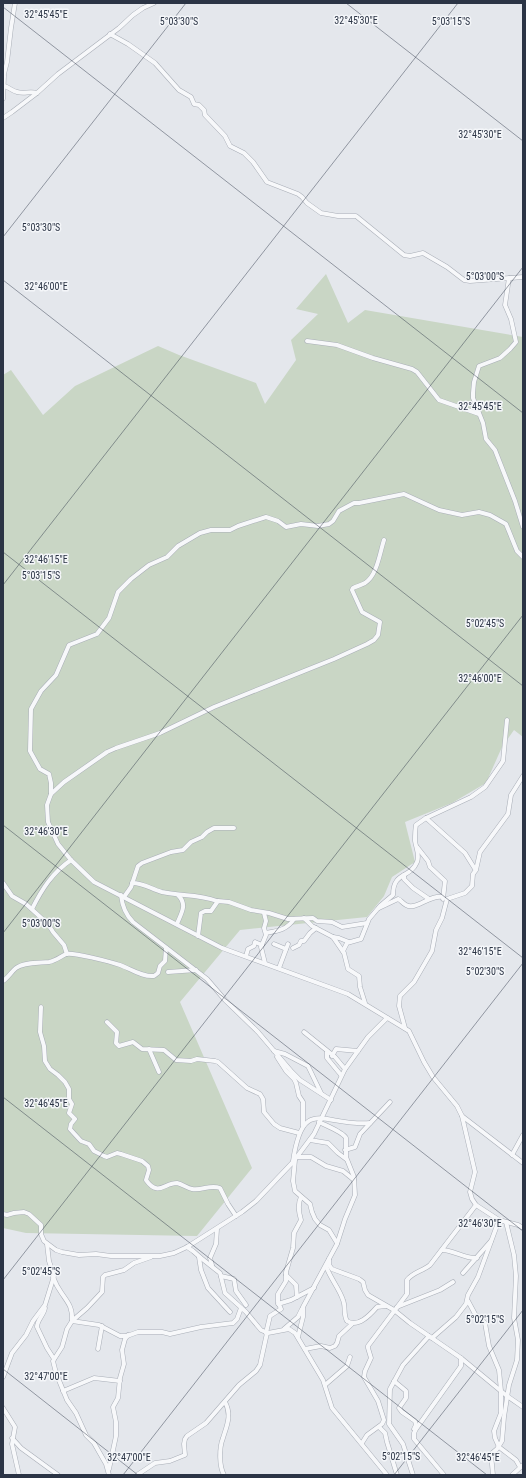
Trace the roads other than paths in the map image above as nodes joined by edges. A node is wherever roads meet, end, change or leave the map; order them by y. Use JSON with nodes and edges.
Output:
{"nodes":[{"id":1,"x":15,"y":3,"type":"edge"},
{"id":2,"x":154,"y":3,"type":"edge"},
{"id":3,"x":110,"y":34,"type":"junction"},
{"id":4,"x":4,"y":77,"type":"edge"},
{"id":5,"x":4,"y":86,"type":"edge"},
{"id":6,"x":37,"y":92,"type":"junction"},
{"id":7,"x":3,"y":99,"type":"edge"},
{"id":8,"x":3,"y":118,"type":"edge"},
{"id":9,"x":523,"y":277,"type":"edge"},
{"id":10,"x":509,"y":278,"type":"junction"},
{"id":11,"x":307,"y":341,"type":"dead end"},
{"id":12,"x":480,"y":414,"type":"junction"},
{"id":13,"x":523,"y":527,"type":"edge"},
{"id":14,"x":384,"y":540,"type":"dead end"},
{"id":15,"x":523,"y":557,"type":"edge"},
{"id":16,"x":507,"y":720,"type":"dead end"},
{"id":17,"x":523,"y":776,"type":"edge"},
{"id":18,"x":51,"y":794,"type":"junction"},
{"id":19,"x":426,"y":818,"type":"junction"},
{"id":20,"x":234,"y":828,"type":"dead end"},
{"id":21,"x":416,"y":847,"type":"junction"},
{"id":22,"x":71,"y":860,"type":"junction"},
{"id":23,"x":476,"y":869,"type":"junction"},
{"id":24,"x":404,"y":875,"type":"junction"},
{"id":25,"x":3,"y":883,"type":"edge"},
{"id":26,"x":132,"y":883,"type":"junction"},
{"id":27,"x":178,"y":895,"type":"junction"},
{"id":28,"x":123,"y":896,"type":"junction"},
{"id":29,"x":443,"y":897,"type":"junction"},
{"id":30,"x":429,"y":899,"type":"junction"},
{"id":31,"x":217,"y":901,"type":"junction"},
{"id":32,"x":445,"y":905,"type":"junction"},
{"id":33,"x":32,"y":909,"type":"junction"},
{"id":34,"x":377,"y":909,"type":"junction"},
{"id":35,"x":264,"y":913,"type":"junction"},
{"id":36,"x":304,"y":917,"type":"junction"},
{"id":37,"x":294,"y":919,"type":"junction"},
{"id":38,"x":367,"y":923,"type":"junction"},
{"id":39,"x":177,"y":924,"type":"junction"},
{"id":40,"x":316,"y":928,"type":"junction"},
{"id":41,"x":266,"y":933,"type":"junction"},
{"id":42,"x":198,"y":936,"type":"junction"},
{"id":43,"x":333,"y":937,"type":"junction"},
{"id":44,"x":349,"y":942,"type":"junction"},
{"id":45,"x":274,"y":944,"type":"dead end"},
{"id":46,"x":288,"y":944,"type":"dead end"},
{"id":47,"x":262,"y":945,"type":"junction"},
{"id":48,"x":166,"y":948,"type":"junction"},
{"id":49,"x":292,"y":948,"type":"dead end"},
{"id":50,"x":286,"y":949,"type":"junction"},
{"id":51,"x":343,"y":951,"type":"junction"},
{"id":52,"x":67,"y":954,"type":"junction"},
{"id":53,"x":246,"y":956,"type":"junction"},
{"id":54,"x":265,"y":963,"type":"junction"},
{"id":55,"x":279,"y":968,"type":"junction"},
{"id":56,"x":196,"y":970,"type":"junction"},
{"id":57,"x":168,"y":972,"type":"dead end"},
{"id":58,"x":3,"y":981,"type":"edge"},
{"id":59,"x":365,"y":1003,"type":"junction"},
{"id":60,"x":41,"y":1007,"type":"dead end"},
{"id":61,"x":387,"y":1018,"type":"junction"},
{"id":62,"x":107,"y":1022,"type":"dead end"},
{"id":63,"x":405,"y":1028,"type":"junction"},
{"id":64,"x":304,"y":1032,"type":"dead end"},
{"id":65,"x":149,"y":1049,"type":"junction"},
{"id":66,"x":272,"y":1049,"type":"junction"},
{"id":67,"x":358,"y":1051,"type":"junction"},
{"id":68,"x":327,"y":1052,"type":"junction"},
{"id":69,"x":332,"y":1056,"type":"junction"},
{"id":70,"x":345,"y":1068,"type":"junction"},
{"id":71,"x":159,"y":1072,"type":"dead end"},
{"id":72,"x":341,"y":1075,"type":"junction"},
{"id":73,"x":321,"y":1093,"type":"junction"},
{"id":74,"x":331,"y":1100,"type":"junction"},
{"id":75,"x":390,"y":1102,"type":"dead end"},
{"id":76,"x":462,"y":1116,"type":"junction"},
{"id":77,"x":320,"y":1120,"type":"junction"},
{"id":78,"x":370,"y":1123,"type":"junction"},
{"id":79,"x":303,"y":1126,"type":"junction"},
{"id":80,"x":299,"y":1133,"type":"junction"},
{"id":81,"x":523,"y":1135,"type":"edge"},
{"id":82,"x":310,"y":1140,"type":"junction"},
{"id":83,"x":345,"y":1150,"type":"junction"},
{"id":84,"x":512,"y":1155,"type":"junction"},
{"id":85,"x":295,"y":1159,"type":"junction"},
{"id":86,"x":346,"y":1159,"type":"junction"},
{"id":87,"x":523,"y":1162,"type":"edge"},
{"id":88,"x":354,"y":1180,"type":"junction"},
{"id":89,"x":301,"y":1197,"type":"junction"},
{"id":90,"x":476,"y":1206,"type":"junction"},
{"id":91,"x":3,"y":1214,"type":"edge"},
{"id":92,"x":236,"y":1216,"type":"junction"},
{"id":93,"x":499,"y":1220,"type":"junction"},
{"id":94,"x":506,"y":1222,"type":"junction"},
{"id":95,"x":523,"y":1228,"type":"edge"},
{"id":96,"x":217,"y":1229,"type":"junction"},
{"id":97,"x":493,"y":1239,"type":"junction"},
{"id":98,"x":47,"y":1244,"type":"junction"},
{"id":99,"x":337,"y":1244,"type":"junction"},
{"id":100,"x":187,"y":1247,"type":"junction"},
{"id":101,"x":442,"y":1250,"type":"junction"},
{"id":102,"x":154,"y":1256,"type":"junction"},
{"id":103,"x":199,"y":1256,"type":"junction"},
{"id":104,"x":477,"y":1258,"type":"junction"},
{"id":105,"x":329,"y":1260,"type":"junction"},
{"id":106,"x":326,"y":1266,"type":"junction"},
{"id":107,"x":213,"y":1267,"type":"junction"},
{"id":108,"x":463,"y":1273,"type":"dead end"},
{"id":109,"x":286,"y":1275,"type":"junction"},
{"id":110,"x":221,"y":1276,"type":"junction"},
{"id":111,"x":53,"y":1277,"type":"junction"},
{"id":112,"x":454,"y":1282,"type":"dead end"},
{"id":113,"x":314,"y":1288,"type":"junction"},
{"id":114,"x":297,"y":1297,"type":"junction"},
{"id":115,"x":468,"y":1301,"type":"junction"},
{"id":116,"x":246,"y":1304,"type":"dead end"},
{"id":117,"x":278,"y":1304,"type":"junction"},
{"id":118,"x":45,"y":1305,"type":"junction"},
{"id":119,"x":387,"y":1306,"type":"junction"},
{"id":120,"x":242,"y":1308,"type":"junction"},
{"id":121,"x":396,"y":1308,"type":"junction"},
{"id":122,"x":303,"y":1309,"type":"junction"},
{"id":123,"x":230,"y":1312,"type":"dead end"},
{"id":124,"x":72,"y":1321,"type":"junction"},
{"id":125,"x":352,"y":1324,"type":"junction"},
{"id":126,"x":102,"y":1326,"type":"junction"},
{"id":127,"x":283,"y":1330,"type":"junction"},
{"id":128,"x":266,"y":1333,"type":"junction"},
{"id":129,"x":128,"y":1335,"type":"junction"},
{"id":130,"x":298,"y":1337,"type":"junction"},
{"id":131,"x":431,"y":1337,"type":"junction"},
{"id":132,"x":98,"y":1349,"type":"dead end"},
{"id":133,"x":305,"y":1349,"type":"junction"},
{"id":134,"x":350,"y":1357,"type":"dead end"},
{"id":135,"x":461,"y":1358,"type":"junction"},
{"id":136,"x":54,"y":1359,"type":"junction"},
{"id":137,"x":3,"y":1376,"type":"edge"},
{"id":138,"x":120,"y":1381,"type":"junction"},
{"id":139,"x":394,"y":1381,"type":"junction"},
{"id":140,"x":325,"y":1385,"type":"junction"},
{"id":141,"x":64,"y":1391,"type":"junction"},
{"id":142,"x":501,"y":1391,"type":"junction"},
{"id":143,"x":507,"y":1396,"type":"junction"},
{"id":144,"x":225,"y":1402,"type":"junction"},
{"id":145,"x":523,"y":1407,"type":"edge"},
{"id":146,"x":3,"y":1408,"type":"edge"},
{"id":147,"x":379,"y":1427,"type":"junction"},
{"id":148,"x":12,"y":1438,"type":"junction"},
{"id":149,"x":415,"y":1440,"type":"junction"},
{"id":150,"x":362,"y":1443,"type":"junction"},
{"id":151,"x":499,"y":1447,"type":"junction"},
{"id":152,"x":522,"y":1466,"type":"edge"},
{"id":153,"x":109,"y":1469,"type":"junction"},
{"id":154,"x":20,"y":1475,"type":"edge"},
{"id":155,"x":58,"y":1475,"type":"edge"},
{"id":156,"x":109,"y":1475,"type":"edge"},
{"id":157,"x":138,"y":1475,"type":"edge"},
{"id":158,"x":224,"y":1475,"type":"edge"},
{"id":159,"x":387,"y":1475,"type":"edge"},
{"id":160,"x":397,"y":1475,"type":"edge"},
{"id":161,"x":413,"y":1475,"type":"edge"},
{"id":162,"x":444,"y":1475,"type":"edge"},
{"id":163,"x":493,"y":1475,"type":"edge"},
{"id":164,"x":512,"y":1475,"type":"edge"}],
"edges":[{"from":1,"to":4,"type":"street"},
{"from":2,"to":3,"type":"street"},
{"from":3,"to":6,"type":"street"},
{"from":3,"to":10,"type":"street"},
{"from":4,"to":5,"type":"street"},
{"from":5,"to":6,"type":"street"},
{"from":5,"to":7,"type":"street"},
{"from":6,"to":8,"type":"street"},
{"from":9,"to":10,"type":"street"},
{"from":10,"to":12,"type":"street"},
{"from":11,"to":12,"type":"street"},
{"from":12,"to":13,"type":"street"},
{"from":14,"to":18,"type":"street"},
{"from":15,"to":18,"type":"street"},
{"from":16,"to":19,"type":"street"},
{"from":17,"to":23,"type":"street"},
{"from":18,"to":22,"type":"street"},
{"from":19,"to":21,"type":"street"},
{"from":19,"to":23,"type":"street"},
{"from":20,"to":26,"type":"street"},
{"from":21,"to":24,"type":"street"},
{"from":21,"to":29,"type":"street"},
{"from":22,"to":28,"type":"street"},
{"from":22,"to":33,"type":"street"},
{"from":23,"to":32,"type":"street"},
{"from":24,"to":30,"type":"street"},
{"from":24,"to":34,"type":"street"},
{"from":25,"to":33,"type":"street"},
{"from":26,"to":27,"type":"street"},
{"from":26,"to":28,"type":"street"},
{"from":27,"to":31,"type":"street"},
{"from":27,"to":39,"type":"street"},
{"from":28,"to":39,"type":"street"},
{"from":28,"to":48,"type":"street"},
{"from":29,"to":30,"type":"street"},
{"from":29,"to":32,"type":"street"},
{"from":30,"to":34,"type":"street"},
{"from":31,"to":35,"type":"street"},
{"from":31,"to":42,"type":"street"},
{"from":32,"to":63,"type":"street"},
{"from":33,"to":52,"type":"street"},
{"from":34,"to":38,"type":"street"},
{"from":35,"to":37,"type":"street"},
{"from":35,"to":41,"type":"street"},
{"from":36,"to":37,"type":"street"},
{"from":36,"to":38,"type":"street"},
{"from":36,"to":40,"type":"street"},
{"from":37,"to":41,"type":"street"},
{"from":38,"to":44,"type":"street"},
{"from":39,"to":42,"type":"street"},
{"from":40,"to":43,"type":"street"},
{"from":40,"to":49,"type":"street"},
{"from":41,"to":47,"type":"street"},
{"from":42,"to":53,"type":"street"},
{"from":43,"to":44,"type":"street"},
{"from":43,"to":51,"type":"street"},
{"from":44,"to":51,"type":"street"},
{"from":45,"to":50,"type":"street"},
{"from":46,"to":50,"type":"street"},
{"from":47,"to":53,"type":"street"},
{"from":47,"to":54,"type":"street"},
{"from":48,"to":52,"type":"street"},
{"from":48,"to":56,"type":"street"},
{"from":50,"to":55,"type":"street"},
{"from":51,"to":59,"type":"street"},
{"from":52,"to":58,"type":"street"},
{"from":53,"to":54,"type":"street"},
{"from":54,"to":55,"type":"street"},
{"from":55,"to":59,"type":"street"},
{"from":56,"to":57,"type":"street"},
{"from":56,"to":66,"type":"street"},
{"from":59,"to":61,"type":"street"},
{"from":60,"to":92,"type":"street"},
{"from":61,"to":63,"type":"street"},
{"from":61,"to":67,"type":"street"},
{"from":62,"to":65,"type":"street"},
{"from":63,"to":76,"type":"street"},
{"from":64,"to":68,"type":"street"},
{"from":65,"to":71,"type":"street"},
{"from":65,"to":80,"type":"street"},
{"from":66,"to":73,"type":"street"},
{"from":66,"to":73,"type":"street"},
{"from":66,"to":79,"type":"street"},
{"from":67,"to":69,"type":"street"},
{"from":67,"to":70,"type":"street"},
{"from":68,"to":69,"type":"street"},
{"from":68,"to":72,"type":"street"},
{"from":69,"to":70,"type":"street"},
{"from":70,"to":72,"type":"street"},
{"from":72,"to":74,"type":"street"},
{"from":73,"to":74,"type":"street"},
{"from":74,"to":77,"type":"street"},
{"from":75,"to":78,"type":"street"},
{"from":76,"to":84,"type":"street"},
{"from":76,"to":90,"type":"street"},
{"from":77,"to":78,"type":"street"},
{"from":77,"to":79,"type":"street"},
{"from":77,"to":82,"type":"street"},
{"from":77,"to":83,"type":"street"},
{"from":78,"to":83,"type":"street"},
{"from":79,"to":80,"type":"street"},
{"from":80,"to":85,"type":"street"},
{"from":81,"to":84,"type":"street"},
{"from":82,"to":85,"type":"street"},
{"from":82,"to":86,"type":"street"},
{"from":83,"to":86,"type":"street"},
{"from":84,"to":87,"type":"street"},
{"from":85,"to":88,"type":"street"},
{"from":85,"to":89,"type":"street"},
{"from":85,"to":92,"type":"street"},
{"from":86,"to":88,"type":"street"},
{"from":88,"to":99,"type":"street"},
{"from":89,"to":99,"type":"street"},
{"from":89,"to":109,"type":"street"},
{"from":90,"to":93,"type":"street"},
{"from":90,"to":101,"type":"street"},
{"from":91,"to":98,"type":"street"},
{"from":92,"to":96,"type":"street"},
{"from":93,"to":94,"type":"street"},
{"from":93,"to":97,"type":"street"},
{"from":94,"to":95,"type":"street"},
{"from":94,"to":143,"type":"street"},
{"from":96,"to":100,"type":"street"},
{"from":96,"to":107,"type":"street"},
{"from":97,"to":104,"type":"street"},
{"from":97,"to":115,"type":"street"},
{"from":98,"to":102,"type":"street"},
{"from":98,"to":111,"type":"street"},
{"from":99,"to":105,"type":"street"},
{"from":100,"to":102,"type":"street"},
{"from":100,"to":103,"type":"street"},
{"from":101,"to":104,"type":"street"},
{"from":101,"to":121,"type":"street"},
{"from":102,"to":124,"type":"street"},
{"from":103,"to":107,"type":"street"},
{"from":103,"to":123,"type":"street"},
{"from":104,"to":108,"type":"street"},
{"from":105,"to":106,"type":"street"},
{"from":105,"to":119,"type":"street"},
{"from":106,"to":113,"type":"street"},
{"from":106,"to":125,"type":"street"},
{"from":107,"to":110,"type":"street"},
{"from":109,"to":114,"type":"street"},
{"from":109,"to":117,"type":"street"},
{"from":110,"to":116,"type":"street"},
{"from":110,"to":120,"type":"street"},
{"from":111,"to":118,"type":"street"},
{"from":111,"to":124,"type":"street"},
{"from":112,"to":121,"type":"street"},
{"from":113,"to":114,"type":"street"},
{"from":113,"to":122,"type":"street"},
{"from":114,"to":117,"type":"street"},
{"from":115,"to":131,"type":"street"},
{"from":115,"to":142,"type":"street"},
{"from":117,"to":128,"type":"street"},
{"from":118,"to":136,"type":"street"},
{"from":118,"to":137,"type":"street"},
{"from":119,"to":121,"type":"street"},
{"from":119,"to":125,"type":"street"},
{"from":120,"to":128,"type":"street"},
{"from":120,"to":129,"type":"street"},
{"from":121,"to":131,"type":"street"},
{"from":121,"to":147,"type":"street"},
{"from":122,"to":127,"type":"street"},
{"from":122,"to":130,"type":"street"},
{"from":124,"to":126,"type":"street"},
{"from":124,"to":136,"type":"street"},
{"from":125,"to":133,"type":"street"},
{"from":126,"to":129,"type":"street"},
{"from":126,"to":132,"type":"street"},
{"from":127,"to":128,"type":"street"},
{"from":127,"to":130,"type":"street"},
{"from":128,"to":144,"type":"street"},
{"from":129,"to":138,"type":"street"},
{"from":130,"to":133,"type":"street"},
{"from":131,"to":135,"type":"street"},
{"from":131,"to":139,"type":"street"},
{"from":133,"to":140,"type":"street"},
{"from":134,"to":140,"type":"street"},
{"from":135,"to":142,"type":"street"},
{"from":135,"to":149,"type":"street"},
{"from":136,"to":141,"type":"street"},
{"from":138,"to":141,"type":"street"},
{"from":138,"to":153,"type":"street"},
{"from":139,"to":149,"type":"street"},
{"from":139,"to":161,"type":"street"},
{"from":140,"to":150,"type":"street"},
{"from":141,"to":153,"type":"street"},
{"from":142,"to":143,"type":"street"},
{"from":142,"to":151,"type":"street"},
{"from":143,"to":145,"type":"street"},
{"from":143,"to":151,"type":"street"},
{"from":144,"to":157,"type":"street"},
{"from":144,"to":158,"type":"street"},
{"from":146,"to":148,"type":"street"},
{"from":147,"to":150,"type":"street"},
{"from":147,"to":160,"type":"street"},
{"from":148,"to":154,"type":"street"},
{"from":148,"to":155,"type":"street"},
{"from":149,"to":162,"type":"street"},
{"from":150,"to":159,"type":"street"},
{"from":151,"to":152,"type":"street"},
{"from":151,"to":163,"type":"street"},
{"from":152,"to":164,"type":"street"},
{"from":153,"to":156,"type":"street"}]}
